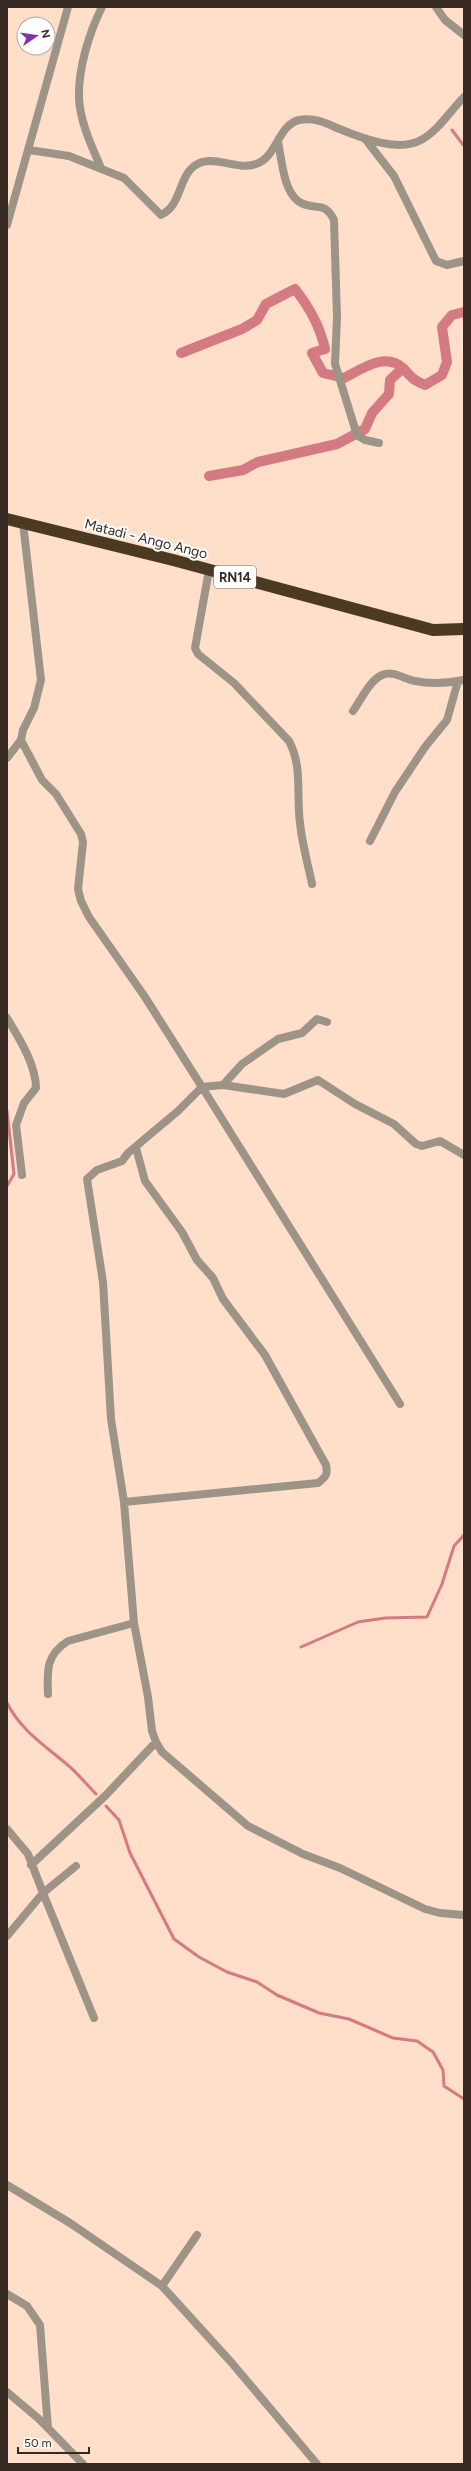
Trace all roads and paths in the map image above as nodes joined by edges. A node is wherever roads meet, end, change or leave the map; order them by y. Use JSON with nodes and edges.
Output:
{"nodes":[{"id":1,"x":68,"y":7,"type":"edge"},
{"id":2,"x":102,"y":7,"type":"edge"},
{"id":3,"x":436,"y":7,"type":"edge"},
{"id":4,"x":464,"y":35,"type":"edge"},
{"id":5,"x":464,"y":97,"type":"edge"},
{"id":6,"x":366,"y":140,"type":"junction"},
{"id":7,"x":278,"y":142,"type":"junction"},
{"id":8,"x":29,"y":150,"type":"junction"},
{"id":9,"x":101,"y":168,"type":"junction"},
{"id":10,"x":7,"y":225,"type":"edge"},
{"id":11,"x":464,"y":261,"type":"edge"},
{"id":12,"x":379,"y":442,"type":"dead end"},
{"id":13,"x":7,"y":519,"type":"edge"},
{"id":14,"x":23,"y":523,"type":"junction"},
{"id":15,"x":209,"y":570,"type":"junction"},
{"id":16,"x":464,"y":629,"type":"edge"},
{"id":17,"x":461,"y":681,"type":"edge"},
{"id":18,"x":353,"y":711,"type":"dead end"},
{"id":19,"x":21,"y":740,"type":"junction"},
{"id":20,"x":7,"y":758,"type":"edge"},
{"id":21,"x":370,"y":841,"type":"dead end"},
{"id":22,"x":312,"y":884,"type":"dead end"},
{"id":23,"x":7,"y":1018,"type":"edge"},
{"id":24,"x":327,"y":1022,"type":"dead end"},
{"id":25,"x":223,"y":1085,"type":"junction"},
{"id":26,"x":202,"y":1087,"type":"junction"},
{"id":27,"x":136,"y":1148,"type":"junction"},
{"id":28,"x":464,"y":1155,"type":"edge"},
{"id":29,"x":22,"y":1175,"type":"dead end"},
{"id":30,"x":400,"y":1404,"type":"dead end"},
{"id":31,"x":124,"y":1502,"type":"junction"},
{"id":32,"x":134,"y":1623,"type":"junction"},
{"id":33,"x":48,"y":1694,"type":"dead end"},
{"id":34,"x":156,"y":1742,"type":"junction"},
{"id":35,"x":7,"y":1829,"type":"edge"},
{"id":36,"x":31,"y":1865,"type":"junction"},
{"id":37,"x":76,"y":1866,"type":"dead end"},
{"id":38,"x":43,"y":1893,"type":"junction"},
{"id":39,"x":464,"y":1915,"type":"edge"},
{"id":40,"x":7,"y":1936,"type":"edge"},
{"id":41,"x":94,"y":2018,"type":"dead end"},
{"id":42,"x":7,"y":2185,"type":"edge"},
{"id":43,"x":197,"y":2235,"type":"dead end"},
{"id":44,"x":162,"y":2286,"type":"junction"},
{"id":45,"x":7,"y":2294,"type":"edge"},
{"id":46,"x":7,"y":2392,"type":"edge"},
{"id":47,"x":48,"y":2428,"type":"junction"},
{"id":48,"x":83,"y":2464,"type":"edge"},
{"id":49,"x":317,"y":2464,"type":"edge"}],
"edges":[{"from":1,"to":8,"type":"street"},
{"from":2,"to":9,"type":"street"},
{"from":3,"to":4,"type":"street"},
{"from":5,"to":6,"type":"street"},
{"from":6,"to":7,"type":"street"},
{"from":6,"to":11,"type":"street"},
{"from":7,"to":9,"type":"street"},
{"from":7,"to":12,"type":"street"},
{"from":8,"to":9,"type":"street"},
{"from":8,"to":10,"type":"street"},
{"from":13,"to":14,"type":"highway","name":"Matadi - Ango Ango","number":"RN14"},
{"from":14,"to":15,"type":"highway","name":"Matadi - Ango Ango","number":"RN14"},
{"from":14,"to":19,"type":"street"},
{"from":15,"to":16,"type":"highway","name":"Matadi - Ango Ango","number":"RN14"},
{"from":15,"to":22,"type":"street"},
{"from":17,"to":18,"type":"street"},
{"from":17,"to":21,"type":"street"},
{"from":19,"to":20,"type":"street"},
{"from":19,"to":26,"type":"street"},
{"from":23,"to":29,"type":"street"},
{"from":24,"to":25,"type":"street"},
{"from":25,"to":26,"type":"street"},
{"from":25,"to":28,"type":"street"},
{"from":26,"to":27,"type":"street"},
{"from":26,"to":30,"type":"street"},
{"from":27,"to":31,"type":"street"},
{"from":27,"to":31,"type":"street"},
{"from":31,"to":32,"type":"street"},
{"from":32,"to":33,"type":"street"},
{"from":32,"to":34,"type":"street"},
{"from":34,"to":36,"type":"street"},
{"from":34,"to":39,"type":"street"},
{"from":35,"to":36,"type":"street"},
{"from":36,"to":38,"type":"street"},
{"from":37,"to":38,"type":"street"},
{"from":38,"to":40,"type":"street"},
{"from":38,"to":41,"type":"street"},
{"from":42,"to":44,"type":"street"},
{"from":43,"to":44,"type":"street"},
{"from":44,"to":49,"type":"street"},
{"from":45,"to":47,"type":"street"},
{"from":46,"to":47,"type":"street"},
{"from":47,"to":48,"type":"street"}]}
